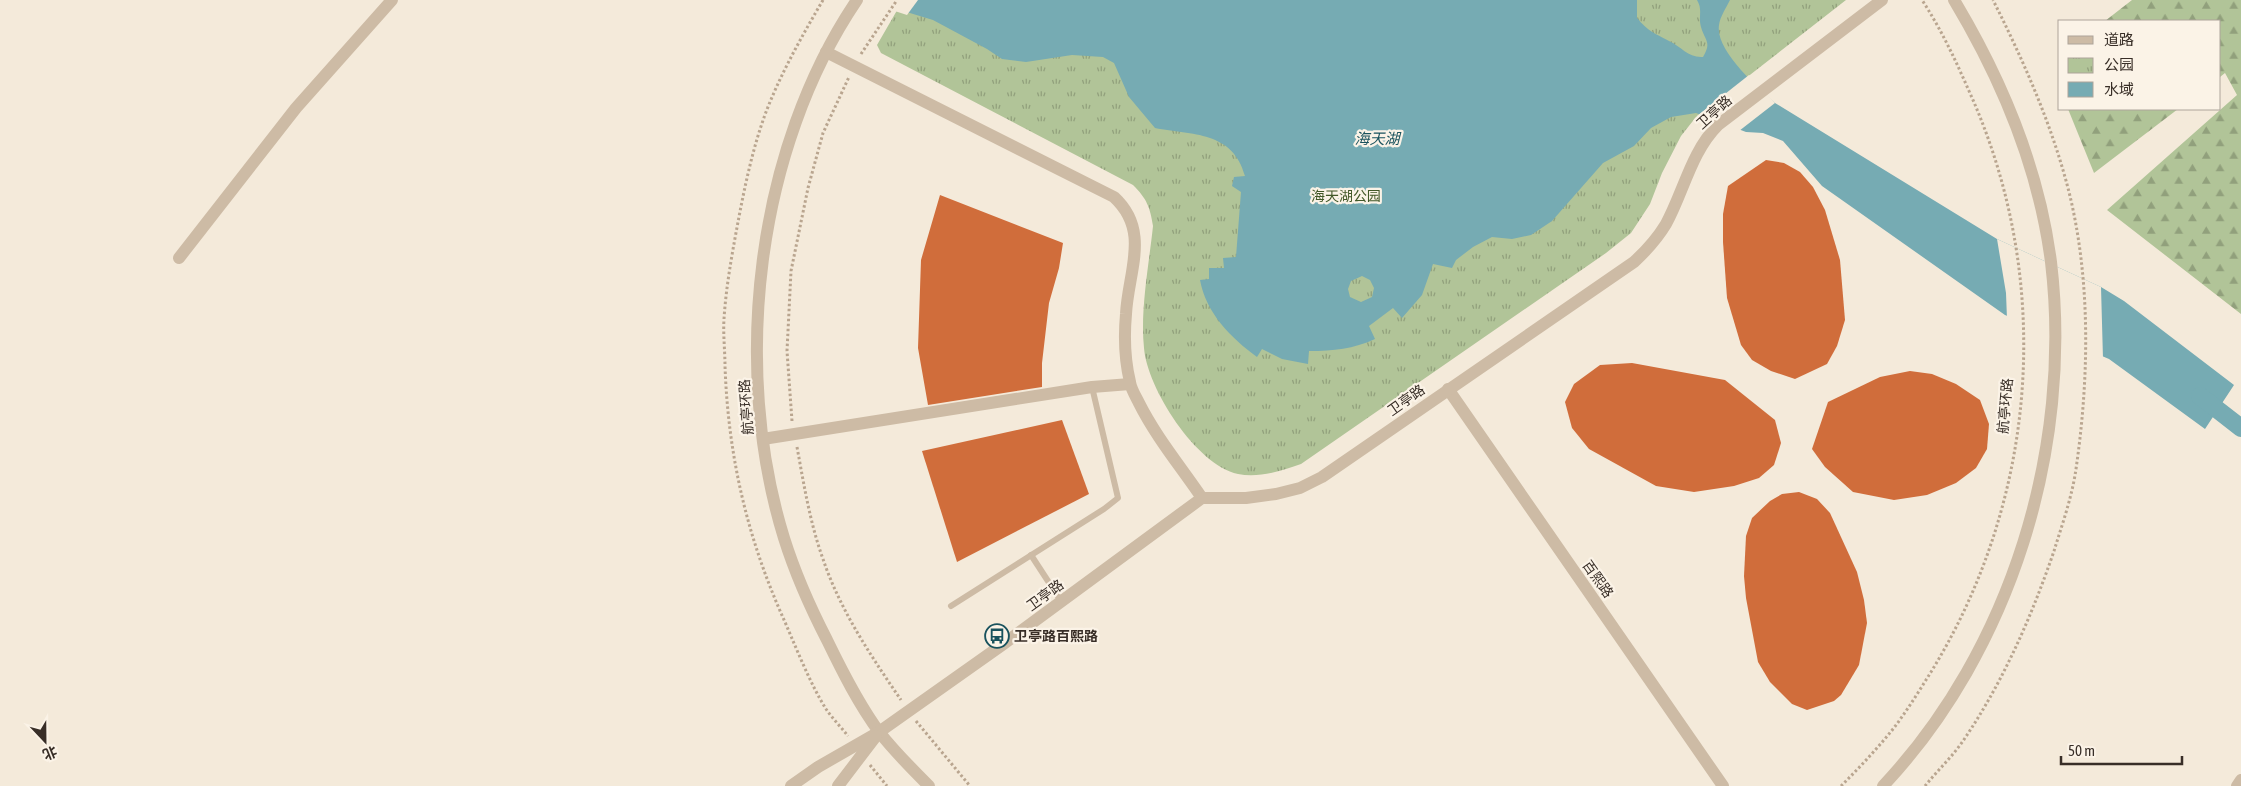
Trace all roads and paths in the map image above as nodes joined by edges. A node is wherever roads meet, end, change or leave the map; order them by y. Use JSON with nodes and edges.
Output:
{"nodes":[{"id":1,"x":392,"y":0,"type":"edge"},
{"id":2,"x":823,"y":0,"type":"edge"},
{"id":3,"x":897,"y":0,"type":"edge"},
{"id":4,"x":1882,"y":0,"type":"edge"},
{"id":5,"x":1922,"y":0,"type":"edge"},
{"id":6,"x":1954,"y":0,"type":"edge"},
{"id":7,"x":1992,"y":0,"type":"edge"},
{"id":8,"x":854,"y":3,"type":"edge"},
{"id":9,"x":884,"y":18,"type":"dead end"},
{"id":10,"x":826,"y":52,"type":"junction"},
{"id":11,"x":179,"y":258,"type":"dead end"},
{"id":12,"x":1130,"y":384,"type":"junction"},
{"id":13,"x":1092,"y":387,"type":"junction"},
{"id":14,"x":1448,"y":390,"type":"junction"},
{"id":15,"x":763,"y":439,"type":"junction"},
{"id":16,"x":1202,"y":498,"type":"junction"},
{"id":17,"x":1031,"y":555,"type":"junction"},
{"id":18,"x":1061,"y":601,"type":"junction"},
{"id":19,"x":951,"y":606,"type":"dead end"},
{"id":20,"x":879,"y":732,"type":"junction"},
{"id":21,"x":859,"y":750,"type":"junction"},
{"id":22,"x":2241,"y":780,"type":"edge"},
{"id":23,"x":791,"y":786,"type":"edge"},
{"id":24,"x":838,"y":786,"type":"edge"},
{"id":25,"x":887,"y":786,"type":"edge"},
{"id":26,"x":929,"y":786,"type":"edge"},
{"id":27,"x":1723,"y":786,"type":"edge"},
{"id":28,"x":1840,"y":786,"type":"edge"},
{"id":29,"x":1883,"y":786,"type":"edge"},
{"id":30,"x":1925,"y":786,"type":"edge"},
{"id":31,"x":2237,"y":786,"type":"edge"}],
"edges":[{"from":1,"to":11,"type":"street"},
{"from":2,"to":21,"type":"path","name":"航亭环路"},
{"from":3,"to":9,"type":"path"},
{"from":4,"to":14,"type":"street","name":"卫亭路"},
{"from":5,"to":28,"type":"path","name":"航亭环路"},
{"from":6,"to":29,"type":"street"},
{"from":7,"to":30,"type":"path"},
{"from":8,"to":10,"type":"street","name":"航亭环路"},
{"from":10,"to":12,"type":"street"},
{"from":10,"to":15,"type":"street","name":"航亭环路"},
{"from":12,"to":13,"type":"street"},
{"from":12,"to":16,"type":"street"},
{"from":13,"to":15,"type":"street"},
{"from":13,"to":17,"type":"lane"},
{"from":14,"to":16,"type":"street","name":"卫亭路"},
{"from":14,"to":27,"type":"street","name":"百熙路"},
{"from":15,"to":20,"type":"street","name":"航亭环路"},
{"from":16,"to":18,"type":"street","name":"卫亭路"},
{"from":17,"to":18,"type":"lane"},
{"from":17,"to":19,"type":"lane"},
{"from":18,"to":20,"type":"street","name":"卫亭路"},
{"from":20,"to":21,"type":"street","name":"卫亭路"},
{"from":20,"to":26,"type":"street","name":"航亭环路"},
{"from":21,"to":23,"type":"street","name":"卫亭路"},
{"from":21,"to":24,"type":"street","name":"卫亭路"},
{"from":21,"to":25,"type":"path","name":"航亭环路"},
{"from":22,"to":31,"type":"street"}]}
